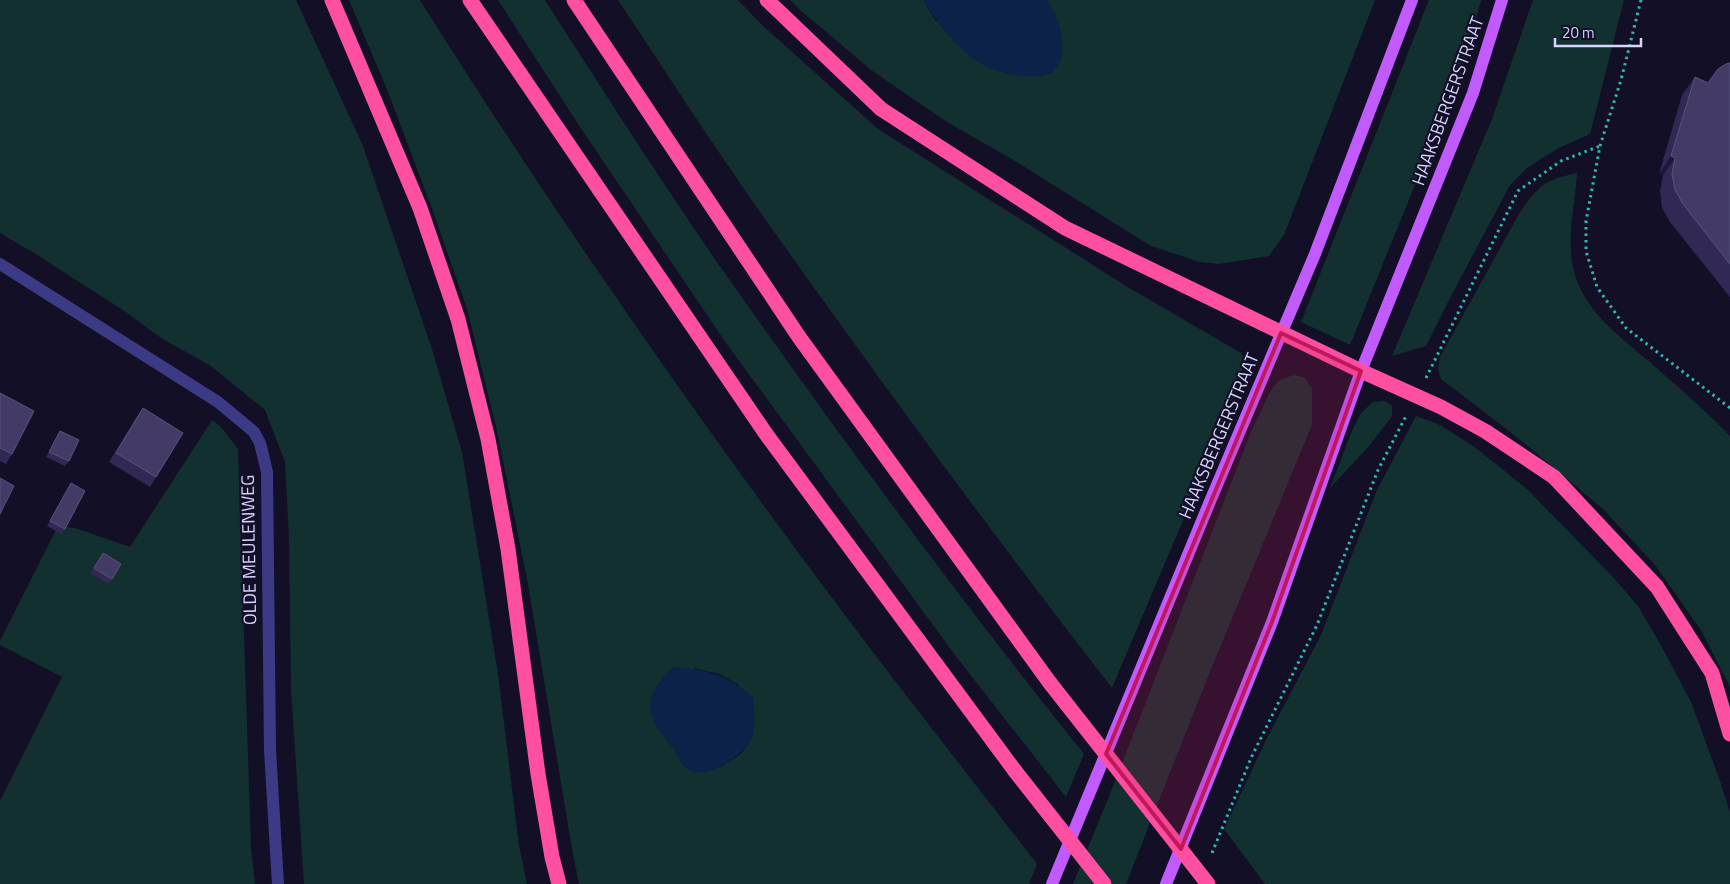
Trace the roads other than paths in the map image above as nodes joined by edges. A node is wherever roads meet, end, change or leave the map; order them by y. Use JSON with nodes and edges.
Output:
{"nodes":[{"id":1,"x":332,"y":0,"type":"edge"},
{"id":2,"x":470,"y":0,"type":"edge"},
{"id":3,"x":574,"y":0,"type":"edge"},
{"id":4,"x":766,"y":0,"type":"edge"},
{"id":5,"x":1412,"y":0,"type":"edge"},
{"id":6,"x":1502,"y":0,"type":"edge"},
{"id":7,"x":0,"y":264,"type":"edge"},
{"id":8,"x":1281,"y":333,"type":"junction"},
{"id":9,"x":1361,"y":371,"type":"junction"},
{"id":10,"x":1730,"y":734,"type":"edge"},
{"id":11,"x":278,"y":884,"type":"edge"},
{"id":12,"x":559,"y":884,"type":"edge"},
{"id":13,"x":1052,"y":884,"type":"edge"},
{"id":14,"x":1104,"y":884,"type":"edge"},
{"id":15,"x":1166,"y":884,"type":"edge"},
{"id":16,"x":1208,"y":884,"type":"edge"}],
"edges":[{"from":1,"to":12,"type":"highway"},
{"from":2,"to":14,"type":"highway","bridge":true},
{"from":3,"to":16,"type":"highway","bridge":true},
{"from":4,"to":8,"type":"highway"},
{"from":5,"to":8,"type":"main road","name":"HAAKSBERGERSTRAAT"},
{"from":6,"to":9,"type":"main road","name":"HAAKSBERGERSTRAAT"},
{"from":7,"to":11,"type":"street","name":"OLDE MEULENWEG"},
{"from":8,"to":9,"type":"highway"},
{"from":8,"to":13,"type":"main road","name":"HAAKSBERGERSTRAAT"},
{"from":9,"to":10,"type":"highway"},
{"from":9,"to":15,"type":"main road","name":"HAAKSBERGERSTRAAT"}]}
